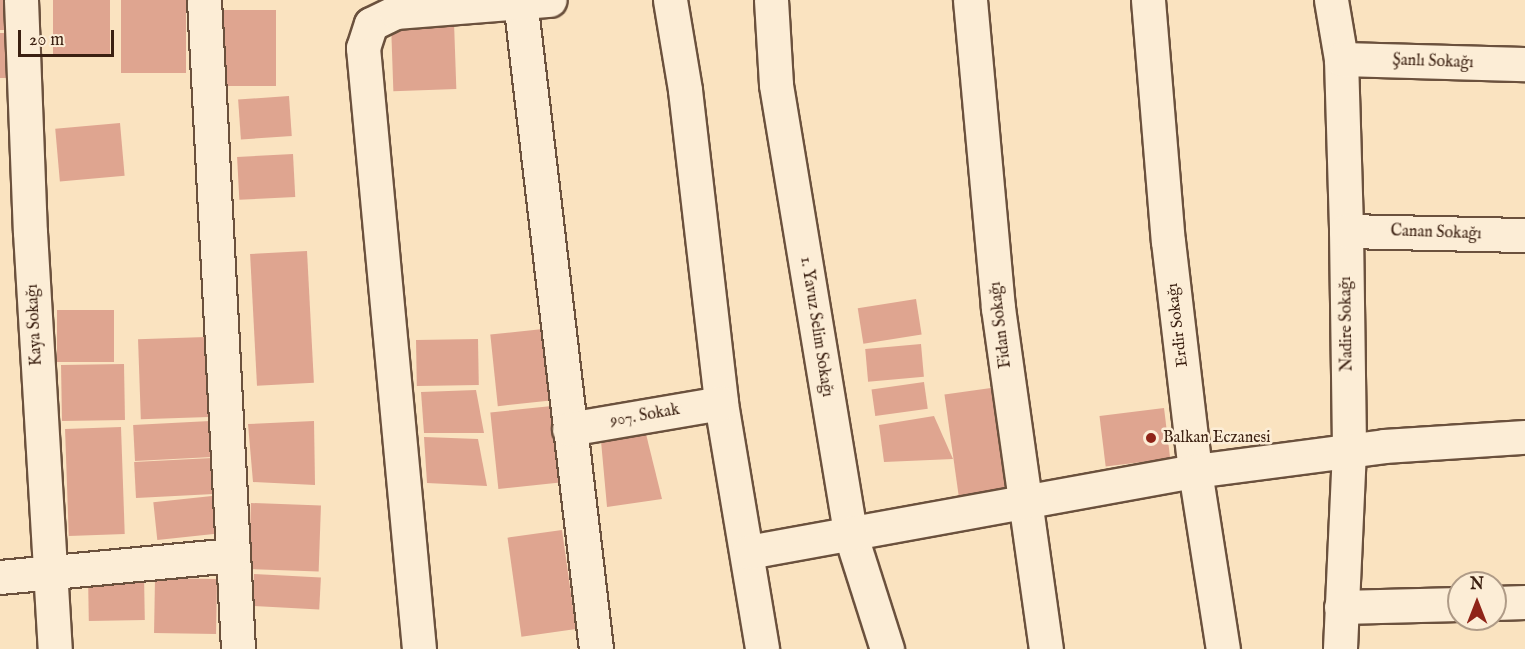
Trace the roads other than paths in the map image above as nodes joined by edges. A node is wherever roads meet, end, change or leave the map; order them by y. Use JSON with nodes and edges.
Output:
{"nodes":[{"id":1,"x":21,"y":0,"type":"edge"},
{"id":2,"x":204,"y":0,"type":"edge"},
{"id":3,"x":670,"y":0,"type":"edge"},
{"id":4,"x":771,"y":0,"type":"edge"},
{"id":5,"x":970,"y":0,"type":"edge"},
{"id":6,"x":1148,"y":0,"type":"edge"},
{"id":7,"x":1331,"y":0,"type":"edge"},
{"id":8,"x":530,"y":1,"type":"edge"},
{"id":9,"x":396,"y":6,"type":"edge"},
{"id":10,"x":1341,"y":59,"type":"junction"},
{"id":11,"x":1525,"y":64,"type":"edge"},
{"id":12,"x":1346,"y":231,"type":"junction"},
{"id":13,"x":1525,"y":236,"type":"edge"},
{"id":14,"x":721,"y":403,"type":"junction"},
{"id":15,"x":569,"y":429,"type":"junction"},
{"id":16,"x":1525,"y":437,"type":"edge"},
{"id":17,"x":1349,"y":450,"type":"junction"},
{"id":18,"x":1195,"y":471,"type":"junction"},
{"id":19,"x":1023,"y":501,"type":"junction"},
{"id":20,"x":850,"y":533,"type":"junction"},
{"id":21,"x":748,"y":552,"type":"junction"},
{"id":22,"x":233,"y":555,"type":"junction"},
{"id":23,"x":50,"y":572,"type":"junction"},
{"id":24,"x":0,"y":577,"type":"edge"},
{"id":25,"x":1525,"y":602,"type":"edge"},
{"id":26,"x":1507,"y":603,"type":"edge"},
{"id":27,"x":1447,"y":604,"type":"edge"},
{"id":28,"x":1341,"y":607,"type":"junction"},
{"id":29,"x":55,"y":649,"type":"edge"},
{"id":30,"x":238,"y":649,"type":"edge"},
{"id":31,"x":419,"y":649,"type":"edge"},
{"id":32,"x":596,"y":649,"type":"edge"},
{"id":33,"x":762,"y":649,"type":"edge"},
{"id":34,"x":887,"y":649,"type":"edge"},
{"id":35,"x":1046,"y":649,"type":"edge"},
{"id":36,"x":1223,"y":649,"type":"edge"},
{"id":37,"x":1340,"y":649,"type":"edge"}],
"edges":[{"from":1,"to":23,"type":"street","name":"Kaya Sokağı"},
{"from":2,"to":22,"type":"street"},
{"from":3,"to":14,"type":"street"},
{"from":4,"to":20,"type":"street","name":"1. Yavuz Selim Sokağı"},
{"from":5,"to":19,"type":"street","name":"Fidan Sokağı"},
{"from":6,"to":18,"type":"street","name":"Erdir Sokağı"},
{"from":7,"to":10,"type":"street","name":"Nadire Sokağı"},
{"from":8,"to":9,"type":"street"},
{"from":8,"to":15,"type":"street"},
{"from":9,"to":31,"type":"street"},
{"from":10,"to":11,"type":"street","name":"Şanlı Sokağı"},
{"from":10,"to":12,"type":"street","name":"Nadire Sokağı"},
{"from":12,"to":13,"type":"street","name":"Canan Sokağı"},
{"from":12,"to":17,"type":"street","name":"Nadire Sokağı"},
{"from":14,"to":15,"type":"street","name":"907. Sokak"},
{"from":14,"to":21,"type":"street"},
{"from":15,"to":32,"type":"street"},
{"from":16,"to":17,"type":"street"},
{"from":17,"to":18,"type":"street"},
{"from":17,"to":28,"type":"street","name":"Nadire Sokağı"},
{"from":18,"to":19,"type":"street"},
{"from":18,"to":36,"type":"street","name":"Erdir Sokağı"},
{"from":19,"to":20,"type":"street"},
{"from":19,"to":35,"type":"street","name":"Fidan Sokağı"},
{"from":20,"to":21,"type":"street"},
{"from":20,"to":34,"type":"street","name":"1. Yavuz Selim Sokağı"},
{"from":21,"to":33,"type":"street"},
{"from":22,"to":23,"type":"street"},
{"from":22,"to":30,"type":"street"},
{"from":23,"to":24,"type":"street"},
{"from":23,"to":29,"type":"street","name":"Kaya Sokağı"},
{"from":25,"to":26,"type":"street"},
{"from":27,"to":28,"type":"street"},
{"from":28,"to":37,"type":"street","name":"Nadire Sokağı"}]}
